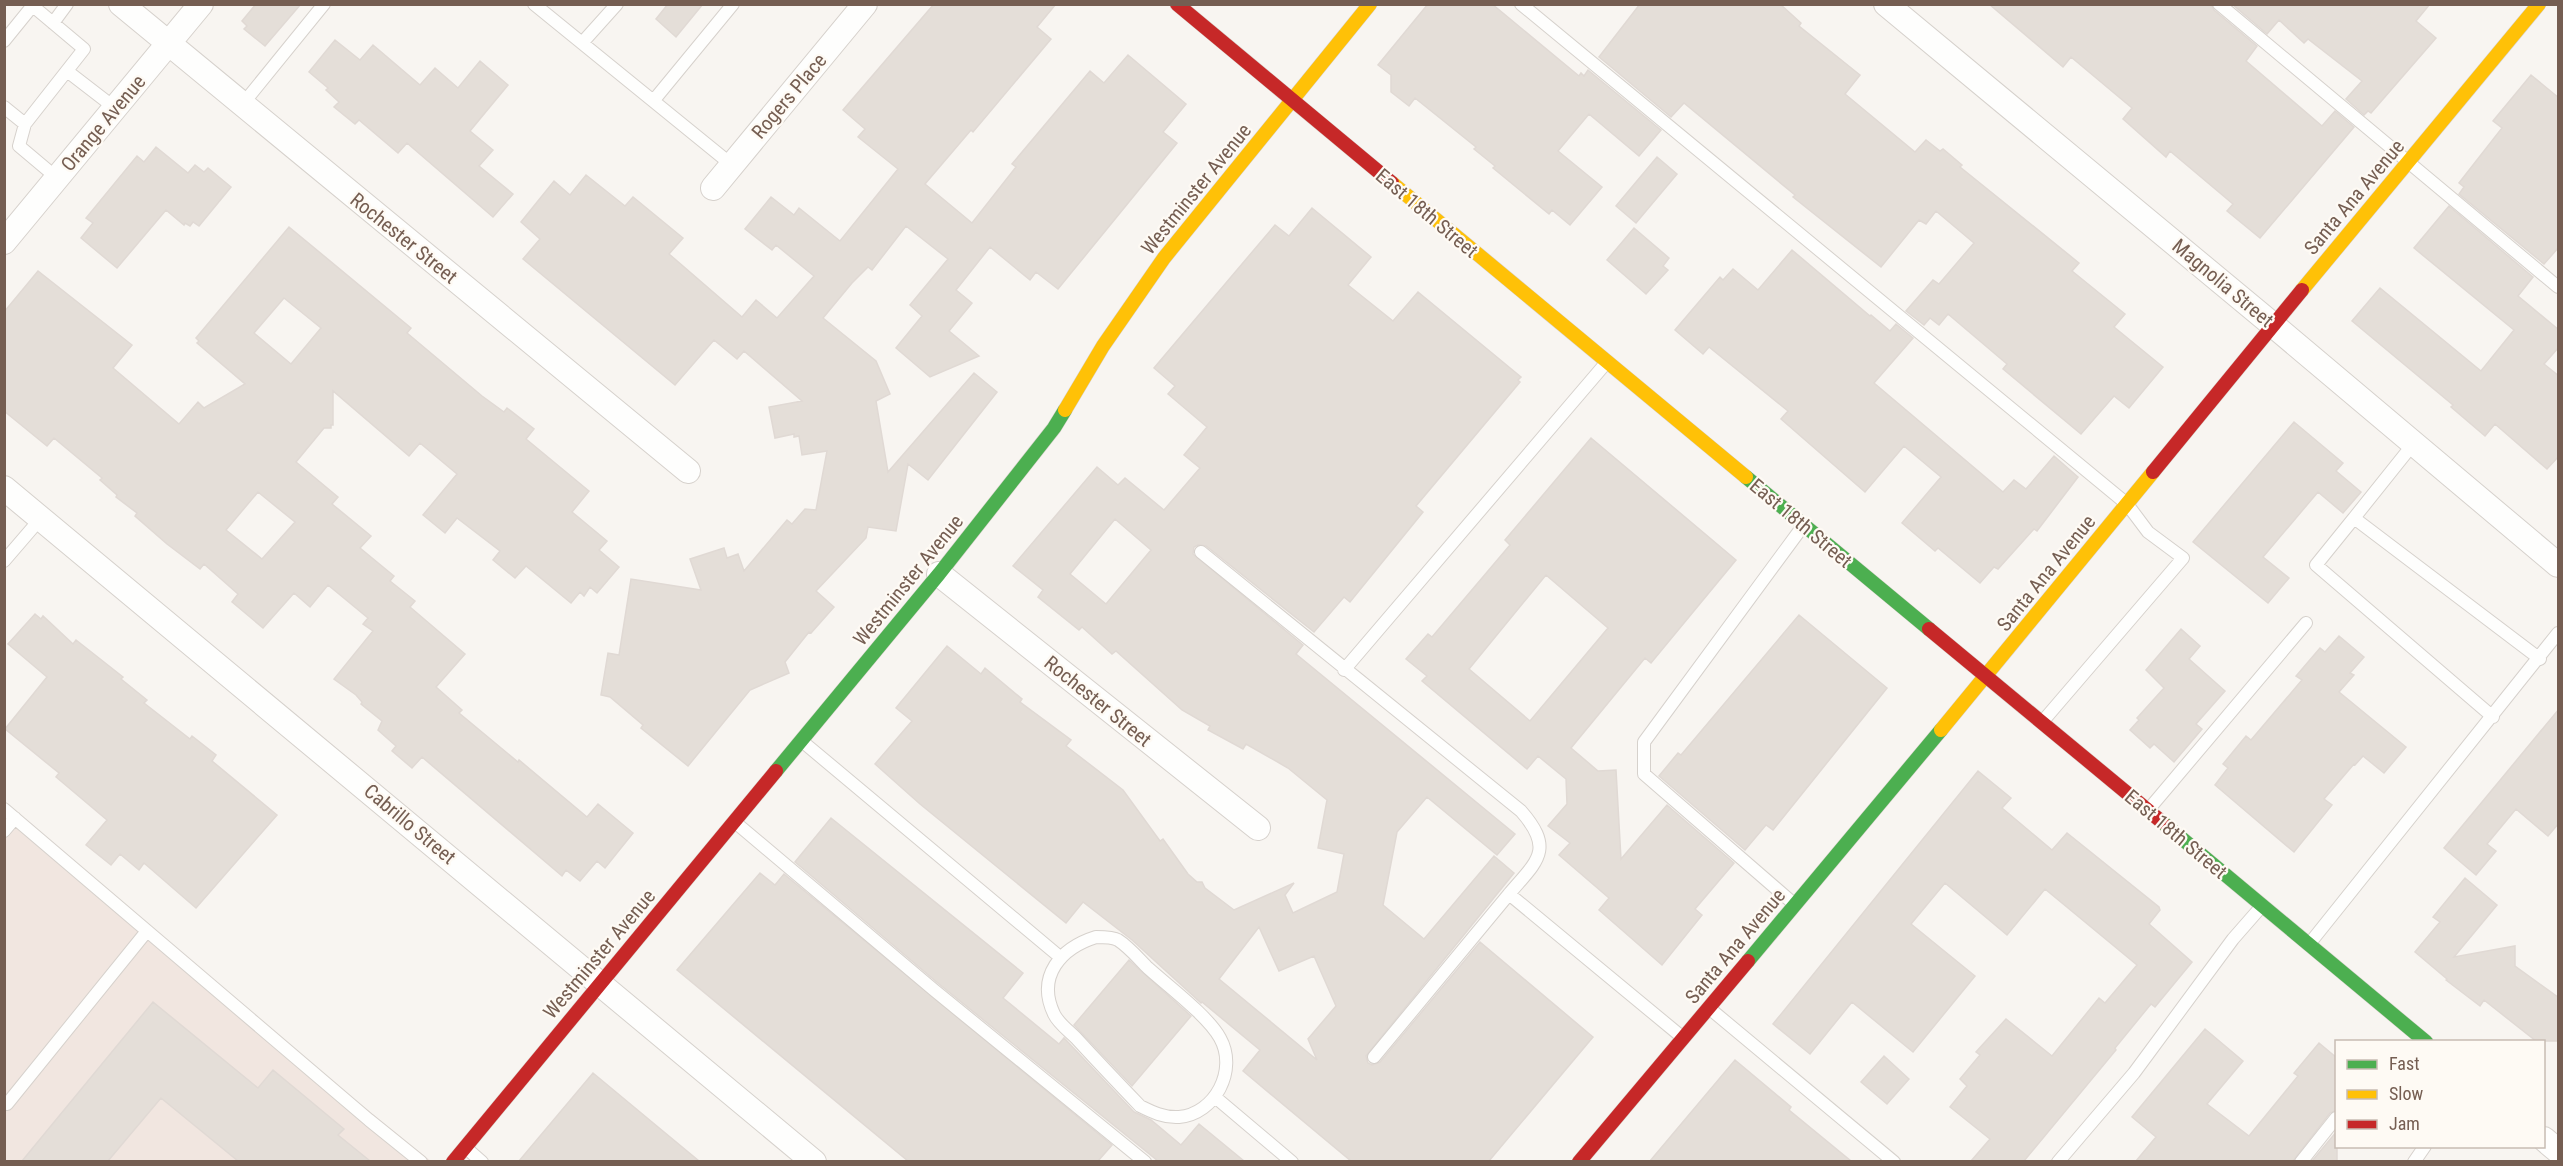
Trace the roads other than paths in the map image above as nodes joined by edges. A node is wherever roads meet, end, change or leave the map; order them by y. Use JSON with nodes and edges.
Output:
{"nodes":[{"id":1,"x":67,"y":4,"type":"edge"},
{"id":2,"x":121,"y":4,"type":"edge"},
{"id":3,"x":201,"y":4,"type":"edge"},
{"id":4,"x":324,"y":4,"type":"edge"},
{"id":5,"x":534,"y":4,"type":"edge"},
{"id":6,"x":617,"y":4,"type":"edge"},
{"id":7,"x":733,"y":4,"type":"edge"},
{"id":8,"x":865,"y":4,"type":"edge"},
{"id":9,"x":1177,"y":4,"type":"edge"},
{"id":10,"x":1370,"y":4,"type":"edge"},
{"id":11,"x":1521,"y":4,"type":"edge"},
{"id":12,"x":1886,"y":4,"type":"edge"},
{"id":13,"x":2219,"y":4,"type":"edge"},
{"id":14,"x":2539,"y":4,"type":"edge"},
{"id":15,"x":34,"y":6,"type":"edge"},
{"id":16,"x":53,"y":23,"type":"junction"},
{"id":17,"x":4,"y":41,"type":"edge"},
{"id":18,"x":582,"y":43,"type":"junction"},
{"id":19,"x":168,"y":44,"type":"junction"},
{"id":20,"x":67,"y":71,"type":"junction"},
{"id":21,"x":654,"y":100,"type":"junction"},
{"id":22,"x":1292,"y":101,"type":"junction"},
{"id":23,"x":242,"y":105,"type":"junction"},
{"id":24,"x":4,"y":107,"type":"edge"},
{"id":25,"x":115,"y":108,"type":"junction"},
{"id":26,"x":25,"y":124,"type":"junction"},
{"id":27,"x":2408,"y":163,"type":"junction"},
{"id":28,"x":732,"y":165,"type":"junction"},
{"id":29,"x":57,"y":178,"type":"junction"},
{"id":30,"x":713,"y":188,"type":"dead end"},
{"id":31,"x":4,"y":242,"type":"edge"},
{"id":32,"x":2559,"y":287,"type":"edge"},
{"id":33,"x":2273,"y":325,"type":"junction"},
{"id":34,"x":1607,"y":362,"type":"junction"},
{"id":35,"x":2414,"y":443,"type":"junction"},
{"id":36,"x":687,"y":471,"type":"dead end"},
{"id":37,"x":4,"y":488,"type":"edge"},
{"id":38,"x":2127,"y":504,"type":"junction"},
{"id":39,"x":41,"y":518,"type":"junction"},
{"id":40,"x":2354,"y":518,"type":"junction"},
{"id":41,"x":1804,"y":525,"type":"junction"},
{"id":42,"x":1201,"y":552,"type":"dead end"},
{"id":43,"x":4,"y":561,"type":"edge"},
{"id":44,"x":2559,"y":565,"type":"edge"},
{"id":45,"x":939,"y":574,"type":"junction"},
{"id":46,"x":2306,"y":623,"type":"dead end"},
{"id":47,"x":2559,"y":633,"type":"edge"},
{"id":48,"x":2540,"y":659,"type":"junction"},
{"id":49,"x":1344,"y":670,"type":"junction"},
{"id":50,"x":1986,"y":676,"type":"junction"},
{"id":51,"x":2493,"y":717,"type":"junction"},
{"id":52,"x":2041,"y":722,"type":"junction"},
{"id":53,"x":802,"y":741,"type":"junction"},
{"id":54,"x":4,"y":809,"type":"edge"},
{"id":55,"x":2148,"y":810,"type":"junction"},
{"id":56,"x":15,"y":818,"type":"junction"},
{"id":57,"x":736,"y":823,"type":"junction"},
{"id":58,"x":1258,"y":828,"type":"dead end"},
{"id":59,"x":4,"y":831,"type":"edge"},
{"id":60,"x":1509,"y":894,"type":"junction"},
{"id":61,"x":1795,"y":904,"type":"junction"},
{"id":62,"x":2262,"y":906,"type":"junction"},
{"id":63,"x":147,"y":931,"type":"junction"},
{"id":64,"x":2309,"y":944,"type":"junction"},
{"id":65,"x":1060,"y":957,"type":"junction"},
{"id":66,"x":600,"y":982,"type":"junction"},
{"id":67,"x":1708,"y":1008,"type":"junction"},
{"id":68,"x":2411,"y":1028,"type":"junction"},
{"id":69,"x":1683,"y":1038,"type":"junction"},
{"id":70,"x":2401,"y":1040,"type":"edge"},
{"id":71,"x":2425,"y":1040,"type":"edge"},
{"id":72,"x":1374,"y":1057,"type":"dead end"},
{"id":73,"x":1215,"y":1097,"type":"junction"},
{"id":74,"x":7,"y":1104,"type":"dead end"},
{"id":75,"x":2335,"y":1120,"type":"edge"},
{"id":76,"x":2545,"y":1140,"type":"edge"},
{"id":77,"x":465,"y":1147,"type":"junction"},
{"id":78,"x":2424,"y":1148,"type":"edge"},
{"id":79,"x":2559,"y":1151,"type":"edge"},
{"id":80,"x":421,"y":1161,"type":"edge"},
{"id":81,"x":453,"y":1161,"type":"edge"},
{"id":82,"x":482,"y":1161,"type":"edge"},
{"id":83,"x":814,"y":1161,"type":"edge"},
{"id":84,"x":1145,"y":1161,"type":"edge"},
{"id":85,"x":1292,"y":1161,"type":"edge"},
{"id":86,"x":1579,"y":1161,"type":"edge"},
{"id":87,"x":1894,"y":1161,"type":"edge"},
{"id":88,"x":2058,"y":1161,"type":"edge"},
{"id":89,"x":2301,"y":1161,"type":"edge"},
{"id":90,"x":2414,"y":1161,"type":"edge"}],
"edges":[{"from":1,"to":16,"type":"lane"},
{"from":2,"to":19,"type":"street","name":"Rochester Street"},
{"from":3,"to":19,"type":"street","name":"Orange Avenue"},
{"from":4,"to":23,"type":"lane"},
{"from":5,"to":18,"type":"lane"},
{"from":6,"to":18,"type":"lane"},
{"from":7,"to":21,"type":"lane"},
{"from":8,"to":28,"type":"street","name":"Rogers Place"},
{"from":9,"to":22,"type":"street","name":"East 18th Street"},
{"from":10,"to":22,"type":"street","name":"Westminster Avenue"},
{"from":11,"to":38,"type":"lane"},
{"from":12,"to":33,"type":"street","name":"Magnolia Street"},
{"from":13,"to":27,"type":"lane"},
{"from":14,"to":27,"type":"street","name":"Santa Ana Avenue"},
{"from":15,"to":16,"type":"lane"},
{"from":15,"to":17,"type":"lane"},
{"from":16,"to":20,"type":"lane"},
{"from":18,"to":21,"type":"lane"},
{"from":19,"to":23,"type":"street","name":"Rochester Street"},
{"from":19,"to":25,"type":"street","name":"Orange Avenue"},
{"from":20,"to":25,"type":"lane"},
{"from":20,"to":26,"type":"lane"},
{"from":21,"to":28,"type":"lane"},
{"from":22,"to":34,"type":"street","name":"East 18th Street"},
{"from":22,"to":45,"type":"street","name":"Westminster Avenue"},
{"from":23,"to":36,"type":"street","name":"Rochester Street"},
{"from":24,"to":26,"type":"lane"},
{"from":25,"to":29,"type":"street","name":"Orange Avenue"},
{"from":26,"to":29,"type":"lane"},
{"from":27,"to":32,"type":"lane"},
{"from":27,"to":33,"type":"street","name":"Santa Ana Avenue"},
{"from":28,"to":30,"type":"street","name":"Rogers Place"},
{"from":29,"to":31,"type":"street","name":"Orange Avenue"},
{"from":33,"to":35,"type":"street","name":"Magnolia Street"},
{"from":33,"to":38,"type":"street","name":"Santa Ana Avenue"},
{"from":34,"to":41,"type":"street","name":"East 18th Street"},
{"from":34,"to":49,"type":"lane"},
{"from":35,"to":40,"type":"lane"},
{"from":35,"to":44,"type":"street","name":"Magnolia Street"},
{"from":37,"to":39,"type":"street","name":"Cabrillo Street"},
{"from":38,"to":50,"type":"street","name":"Santa Ana Avenue"},
{"from":38,"to":52,"type":"lane"},
{"from":39,"to":43,"type":"lane"},
{"from":39,"to":66,"type":"street","name":"Cabrillo Street"},
{"from":40,"to":48,"type":"lane"},
{"from":40,"to":51,"type":"lane"},
{"from":41,"to":50,"type":"street","name":"East 18th Street"},
{"from":41,"to":61,"type":"lane"},
{"from":42,"to":49,"type":"lane"},
{"from":45,"to":53,"type":"street","name":"Westminster Avenue"},
{"from":45,"to":58,"type":"street","name":"Rochester Street"},
{"from":46,"to":55,"type":"lane"},
{"from":47,"to":48,"type":"lane"},
{"from":48,"to":51,"type":"lane"},
{"from":49,"to":60,"type":"lane"},
{"from":50,"to":52,"type":"street","name":"East 18th Street"},
{"from":50,"to":61,"type":"street","name":"Santa Ana Avenue"},
{"from":51,"to":64,"type":"lane"},
{"from":52,"to":55,"type":"street","name":"East 18th Street"},
{"from":53,"to":57,"type":"street","name":"Westminster Avenue"},
{"from":53,"to":65,"type":"lane"},
{"from":54,"to":56,"type":"lane"},
{"from":55,"to":62,"type":"street","name":"East 18th Street"},
{"from":56,"to":59,"type":"lane"},
{"from":56,"to":63,"type":"lane"},
{"from":57,"to":66,"type":"street","name":"Westminster Avenue"},
{"from":57,"to":84,"type":"lane"},
{"from":60,"to":69,"type":"lane"},
{"from":60,"to":72,"type":"lane"},
{"from":61,"to":67,"type":"street","name":"Santa Ana Avenue"},
{"from":62,"to":64,"type":"street","name":"East 18th Street"},
{"from":62,"to":88,"type":"lane"},
{"from":63,"to":74,"type":"lane"},
{"from":63,"to":80,"type":"lane"},
{"from":64,"to":68,"type":"street","name":"East 18th Street"},
{"from":65,"to":73,"type":"lane"},
{"from":65,"to":73,"type":"lane"},
{"from":66,"to":77,"type":"street","name":"Westminster Avenue"},
{"from":66,"to":83,"type":"street","name":"Cabrillo Street"},
{"from":67,"to":69,"type":"street","name":"Santa Ana Avenue"},
{"from":67,"to":87,"type":"lane"},
{"from":68,"to":70,"type":"lane"},
{"from":68,"to":71,"type":"street","name":"East 18th Street"},
{"from":69,"to":86,"type":"street","name":"Santa Ana Avenue"},
{"from":73,"to":85,"type":"lane"},
{"from":75,"to":89,"type":"lane"},
{"from":76,"to":79,"type":"street"},
{"from":77,"to":81,"type":"street","name":"Westminster Avenue"},
{"from":77,"to":82,"type":"lane"},
{"from":78,"to":90,"type":"lane"}]}
